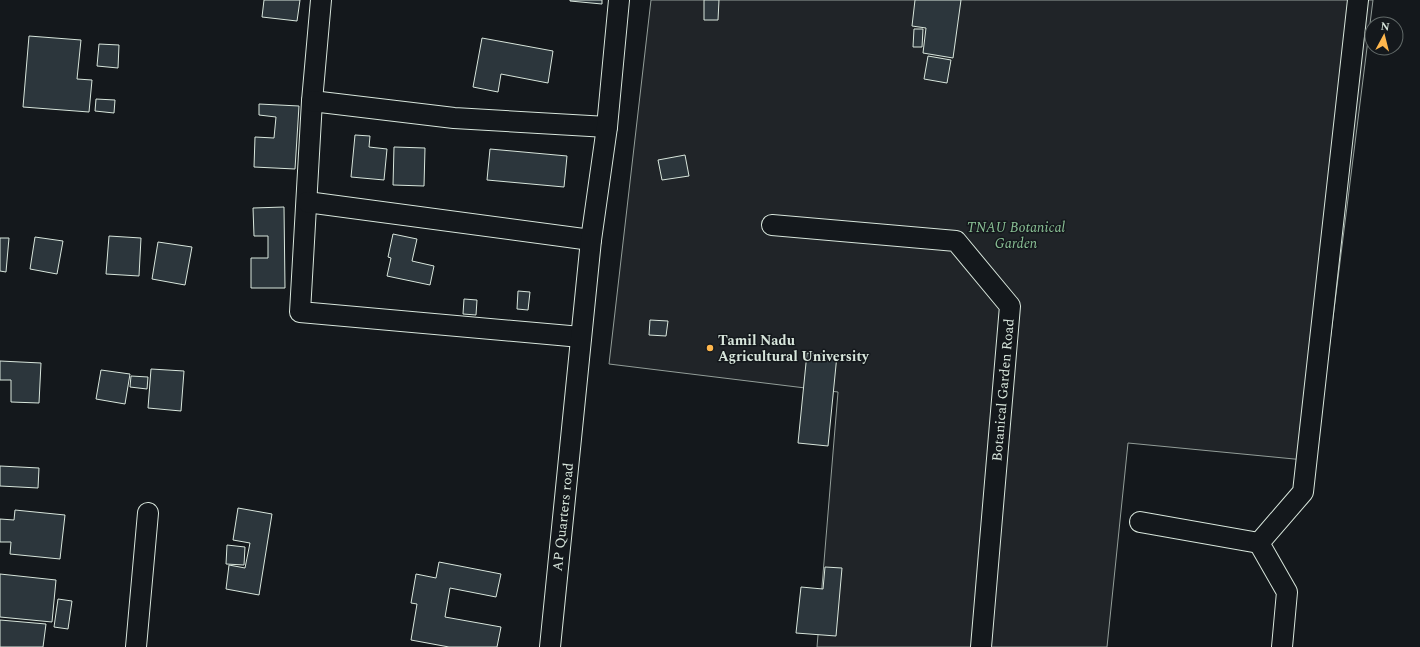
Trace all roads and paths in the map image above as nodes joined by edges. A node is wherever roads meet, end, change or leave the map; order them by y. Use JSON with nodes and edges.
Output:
{"nodes":[{"id":1,"x":320,"y":0,"type":"edge"},
{"id":2,"x":619,"y":0,"type":"edge"},
{"id":3,"x":1358,"y":0,"type":"edge"},
{"id":4,"x":312,"y":100,"type":"junction"},
{"id":5,"x":607,"y":127,"type":"junction"},
{"id":6,"x":307,"y":202,"type":"junction"},
{"id":7,"x":772,"y":225,"type":"dead end"},
{"id":8,"x":592,"y":240,"type":"junction"},
{"id":9,"x":581,"y":337,"type":"junction"},
{"id":10,"x":148,"y":513,"type":"dead end"},
{"id":11,"x":1140,"y":522,"type":"dead end"},
{"id":12,"x":1259,"y":542,"type":"junction"},
{"id":13,"x":136,"y":647,"type":"edge"},
{"id":14,"x":550,"y":647,"type":"edge"},
{"id":15,"x":981,"y":647,"type":"edge"},
{"id":16,"x":1282,"y":647,"type":"edge"}],
"edges":[{"from":1,"to":4,"type":"street"},
{"from":2,"to":5,"type":"street","name":"AP Quarters road"},
{"from":3,"to":12,"type":"street"},
{"from":4,"to":5,"type":"street"},
{"from":4,"to":6,"type":"street"},
{"from":5,"to":8,"type":"street","name":"AP Quarters road"},
{"from":6,"to":8,"type":"street"},
{"from":6,"to":9,"type":"street"},
{"from":7,"to":15,"type":"street","name":"Botanical Garden Road"},
{"from":8,"to":9,"type":"street","name":"AP Quarters road"},
{"from":9,"to":14,"type":"street","name":"AP Quarters road"},
{"from":10,"to":13,"type":"street"},
{"from":11,"to":12,"type":"street"},
{"from":12,"to":16,"type":"street"}]}
